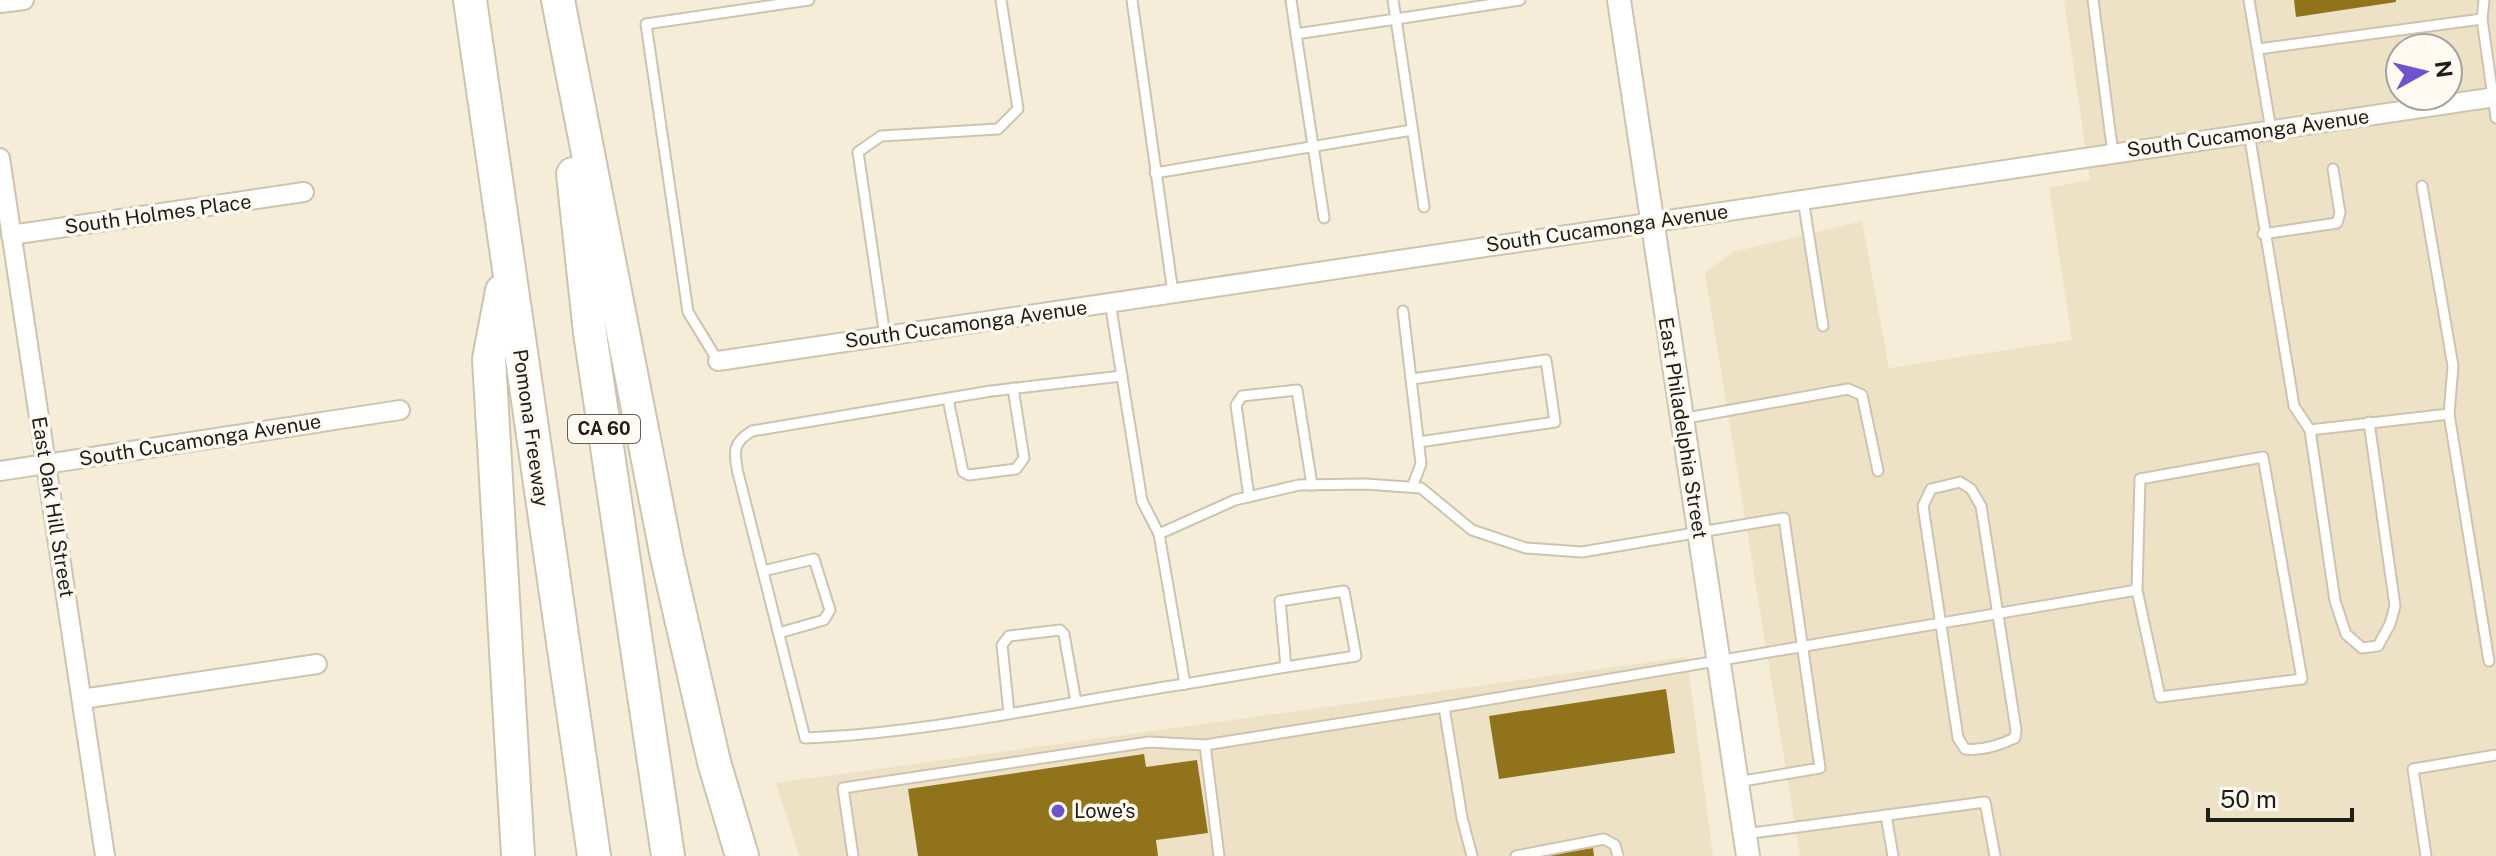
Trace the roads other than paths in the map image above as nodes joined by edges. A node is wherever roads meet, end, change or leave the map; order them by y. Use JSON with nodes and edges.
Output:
{"nodes":[{"id":1,"x":24,"y":0,"type":"edge"},
{"id":2,"x":470,"y":0,"type":"edge"},
{"id":3,"x":556,"y":0,"type":"edge"},
{"id":4,"x":809,"y":0,"type":"edge"},
{"id":5,"x":1001,"y":0,"type":"edge"},
{"id":6,"x":1132,"y":0,"type":"edge"},
{"id":7,"x":1291,"y":0,"type":"edge"},
{"id":8,"x":1393,"y":0,"type":"edge"},
{"id":9,"x":1520,"y":0,"type":"edge"},
{"id":10,"x":1619,"y":0,"type":"edge"},
{"id":11,"x":2093,"y":0,"type":"edge"},
{"id":12,"x":2249,"y":0,"type":"edge"},
{"id":13,"x":2484,"y":0,"type":"edge"},
{"id":14,"x":0,"y":3,"type":"edge"},
{"id":15,"x":1396,"y":19,"type":"junction"},
{"id":16,"x":2482,"y":19,"type":"junction"},
{"id":17,"x":1296,"y":34,"type":"junction"},
{"id":18,"x":2258,"y":49,"type":"junction"},
{"id":19,"x":2494,"y":97,"type":"edge"},
{"id":20,"x":2496,"y":118,"type":"edge"},
{"id":21,"x":1412,"y":130,"type":"junction"},
{"id":22,"x":2271,"y":130,"type":"junction"},
{"id":23,"x":2249,"y":133,"type":"junction"},
{"id":24,"x":1314,"y":147,"type":"junction"},
{"id":25,"x":2113,"y":154,"type":"junction"},
{"id":26,"x":0,"y":158,"type":"edge"},
{"id":27,"x":2333,"y":169,"type":"dead end"},
{"id":28,"x":1155,"y":173,"type":"junction"},
{"id":29,"x":2422,"y":186,"type":"dead end"},
{"id":30,"x":304,"y":192,"type":"dead end"},
{"id":31,"x":1803,"y":199,"type":"junction"},
{"id":32,"x":1424,"y":207,"type":"dead end"},
{"id":33,"x":1324,"y":218,"type":"dead end"},
{"id":34,"x":1651,"y":222,"type":"junction"},
{"id":35,"x":2263,"y":234,"type":"junction"},
{"id":36,"x":11,"y":235,"type":"junction"},
{"id":37,"x":507,"y":265,"type":"junction"},
{"id":38,"x":1173,"y":293,"type":"junction"},
{"id":39,"x":1110,"y":302,"type":"junction"},
{"id":40,"x":1403,"y":311,"type":"dead end"},
{"id":41,"x":1823,"y":326,"type":"dead end"},
{"id":42,"x":885,"y":336,"type":"junction"},
{"id":43,"x":718,"y":361,"type":"joint"},
{"id":44,"x":1122,"y":376,"type":"junction"},
{"id":45,"x":1412,"y":379,"type":"junction"},
{"id":46,"x":1013,"y":388,"type":"junction"},
{"id":47,"x":948,"y":399,"type":"junction"},
{"id":48,"x":400,"y":410,"type":"dead end"},
{"id":49,"x":2449,"y":414,"type":"junction"},
{"id":50,"x":1681,"y":419,"type":"junction"},
{"id":51,"x":2369,"y":422,"type":"junction"},
{"id":52,"x":2310,"y":430,"type":"junction"},
{"id":53,"x":1419,"y":442,"type":"junction"},
{"id":54,"x":47,"y":464,"type":"junction"},
{"id":55,"x":0,"y":471,"type":"edge"},
{"id":56,"x":1878,"y":471,"type":"dead end"},
{"id":57,"x":1312,"y":485,"type":"junction"},
{"id":58,"x":1412,"y":487,"type":"junction"},
{"id":59,"x":1249,"y":497,"type":"junction"},
{"id":60,"x":1699,"y":533,"type":"junction"},
{"id":61,"x":1159,"y":534,"type":"junction"},
{"id":62,"x":763,"y":571,"type":"junction"},
{"id":63,"x":2137,"y":590,"type":"junction"},
{"id":64,"x":1998,"y":613,"type":"junction"},
{"id":65,"x":1943,"y":622,"type":"junction"},
{"id":66,"x":779,"y":633,"type":"junction"},
{"id":67,"x":1802,"y":646,"type":"junction"},
{"id":68,"x":1718,"y":659,"type":"junction"},
{"id":69,"x":2489,"y":661,"type":"dead end"},
{"id":70,"x":317,"y":664,"type":"dead end"},
{"id":71,"x":1286,"y":667,"type":"junction"},
{"id":72,"x":1185,"y":684,"type":"junction"},
{"id":73,"x":82,"y":699,"type":"junction"},
{"id":74,"x":1076,"y":702,"type":"junction"},
{"id":75,"x":1444,"y":707,"type":"junction"},
{"id":76,"x":1009,"y":713,"type":"junction"},
{"id":77,"x":1205,"y":745,"type":"junction"},
{"id":78,"x":2496,"y":755,"type":"edge"},
{"id":79,"x":1737,"y":782,"type":"junction"},
{"id":80,"x":1886,"y":815,"type":"junction"},
{"id":81,"x":1746,"y":845,"type":"edge"},
{"id":82,"x":105,"y":856,"type":"edge"},
{"id":83,"x":518,"y":856,"type":"edge"},
{"id":84,"x":594,"y":856,"type":"edge"},
{"id":85,"x":668,"y":856,"type":"edge"},
{"id":86,"x":742,"y":856,"type":"edge"},
{"id":87,"x":853,"y":856,"type":"edge"},
{"id":88,"x":1219,"y":856,"type":"edge"},
{"id":89,"x":1472,"y":856,"type":"edge"},
{"id":90,"x":1516,"y":856,"type":"edge"},
{"id":91,"x":1618,"y":856,"type":"edge"},
{"id":92,"x":1893,"y":856,"type":"edge"},
{"id":93,"x":1995,"y":856,"type":"edge"},
{"id":94,"x":2426,"y":856,"type":"edge"}],
"edges":[{"from":1,"to":14,"type":"street"},
{"from":2,"to":37,"type":"highway","name":"Pomona Freeway"},
{"from":3,"to":85,"type":"highway","number":"CA 60"},
{"from":3,"to":86,"type":"highway"},
{"from":4,"to":43,"type":"lane"},
{"from":5,"to":42,"type":"lane"},
{"from":6,"to":28,"type":"lane"},
{"from":7,"to":17,"type":"lane"},
{"from":8,"to":15,"type":"lane"},
{"from":9,"to":15,"type":"lane"},
{"from":10,"to":34,"type":"street","name":"East Philadelphia Street"},
{"from":11,"to":25,"type":"lane"},
{"from":12,"to":18,"type":"lane"},
{"from":13,"to":16,"type":"lane"},
{"from":15,"to":17,"type":"lane"},
{"from":15,"to":21,"type":"lane"},
{"from":16,"to":18,"type":"lane"},
{"from":16,"to":19,"type":"lane"},
{"from":17,"to":24,"type":"lane"},
{"from":18,"to":22,"type":"lane"},
{"from":19,"to":20,"type":"lane"},
{"from":19,"to":22,"type":"street","name":"South Cucamonga Avenue"},
{"from":21,"to":24,"type":"lane"},
{"from":21,"to":32,"type":"lane"},
{"from":22,"to":23,"type":"street","name":"South Cucamonga Avenue"},
{"from":23,"to":25,"type":"street","name":"South Cucamonga Avenue"},
{"from":23,"to":35,"type":"lane"},
{"from":24,"to":28,"type":"lane"},
{"from":24,"to":33,"type":"lane"},
{"from":25,"to":31,"type":"street","name":"South Cucamonga Avenue"},
{"from":26,"to":36,"type":"street","name":"East Oak Hill Street"},
{"from":27,"to":35,"type":"lane"},
{"from":28,"to":38,"type":"lane"},
{"from":29,"to":49,"type":"lane"},
{"from":30,"to":36,"type":"street","name":"South Holmes Place"},
{"from":31,"to":34,"type":"street","name":"South Cucamonga Avenue"},
{"from":31,"to":41,"type":"lane"},
{"from":34,"to":38,"type":"street","name":"South Cucamonga Avenue"},
{"from":34,"to":50,"type":"street","name":"East Philadelphia Street"},
{"from":35,"to":52,"type":"lane"},
{"from":36,"to":54,"type":"street","name":"East Oak Hill Street"},
{"from":37,"to":83,"type":"highway"},
{"from":37,"to":84,"type":"highway","name":"Pomona Freeway"},
{"from":38,"to":39,"type":"street","name":"South Cucamonga Avenue"},
{"from":39,"to":42,"type":"street","name":"South Cucamonga Avenue"},
{"from":39,"to":44,"type":"lane"},
{"from":40,"to":45,"type":"lane"},
{"from":42,"to":43,"type":"street","name":"South Cucamonga Avenue"},
{"from":44,"to":46,"type":"lane"},
{"from":44,"to":61,"type":"lane"},
{"from":45,"to":53,"type":"lane"},
{"from":45,"to":53,"type":"lane"},
{"from":46,"to":47,"type":"lane"},
{"from":46,"to":47,"type":"lane"},
{"from":47,"to":62,"type":"lane"},
{"from":48,"to":54,"type":"street","name":"South Cucamonga Avenue"},
{"from":49,"to":51,"type":"lane"},
{"from":49,"to":69,"type":"lane"},
{"from":50,"to":56,"type":"lane"},
{"from":50,"to":60,"type":"street","name":"East Philadelphia Street"},
{"from":51,"to":52,"type":"lane"},
{"from":51,"to":52,"type":"lane"},
{"from":53,"to":58,"type":"lane"},
{"from":54,"to":55,"type":"street","name":"South Cucamonga Avenue"},
{"from":54,"to":73,"type":"street","name":"East Oak Hill Street"},
{"from":57,"to":58,"type":"lane"},
{"from":57,"to":59,"type":"lane"},
{"from":57,"to":59,"type":"lane"},
{"from":58,"to":60,"type":"lane"},
{"from":59,"to":61,"type":"lane"},
{"from":60,"to":67,"type":"lane"},
{"from":60,"to":68,"type":"street","name":"East Philadelphia Street"},
{"from":61,"to":72,"type":"lane"},
{"from":62,"to":66,"type":"lane"},
{"from":62,"to":66,"type":"lane"},
{"from":63,"to":63,"type":"lane"},
{"from":63,"to":64,"type":"lane"},
{"from":64,"to":65,"type":"lane"},
{"from":64,"to":65,"type":"lane"},
{"from":64,"to":65,"type":"lane"},
{"from":65,"to":67,"type":"lane"},
{"from":66,"to":76,"type":"lane"},
{"from":67,"to":68,"type":"lane"},
{"from":67,"to":79,"type":"lane"},
{"from":68,"to":75,"type":"lane"},
{"from":68,"to":79,"type":"street","name":"East Philadelphia Street"},
{"from":70,"to":73,"type":"street"},
{"from":71,"to":71,"type":"lane"},
{"from":71,"to":72,"type":"lane"},
{"from":72,"to":74,"type":"lane"},
{"from":73,"to":82,"type":"street","name":"East Oak Hill Street"},
{"from":74,"to":76,"type":"lane"},
{"from":74,"to":76,"type":"lane"},
{"from":75,"to":77,"type":"lane"},
{"from":75,"to":89,"type":"lane"},
{"from":77,"to":87,"type":"lane"},
{"from":77,"to":88,"type":"lane"},
{"from":78,"to":94,"type":"lane"},
{"from":79,"to":81,"type":"street","name":"East Philadelphia Street"},
{"from":80,"to":81,"type":"lane"},
{"from":80,"to":92,"type":"lane"},
{"from":80,"to":93,"type":"lane"},
{"from":90,"to":91,"type":"lane"}]}
